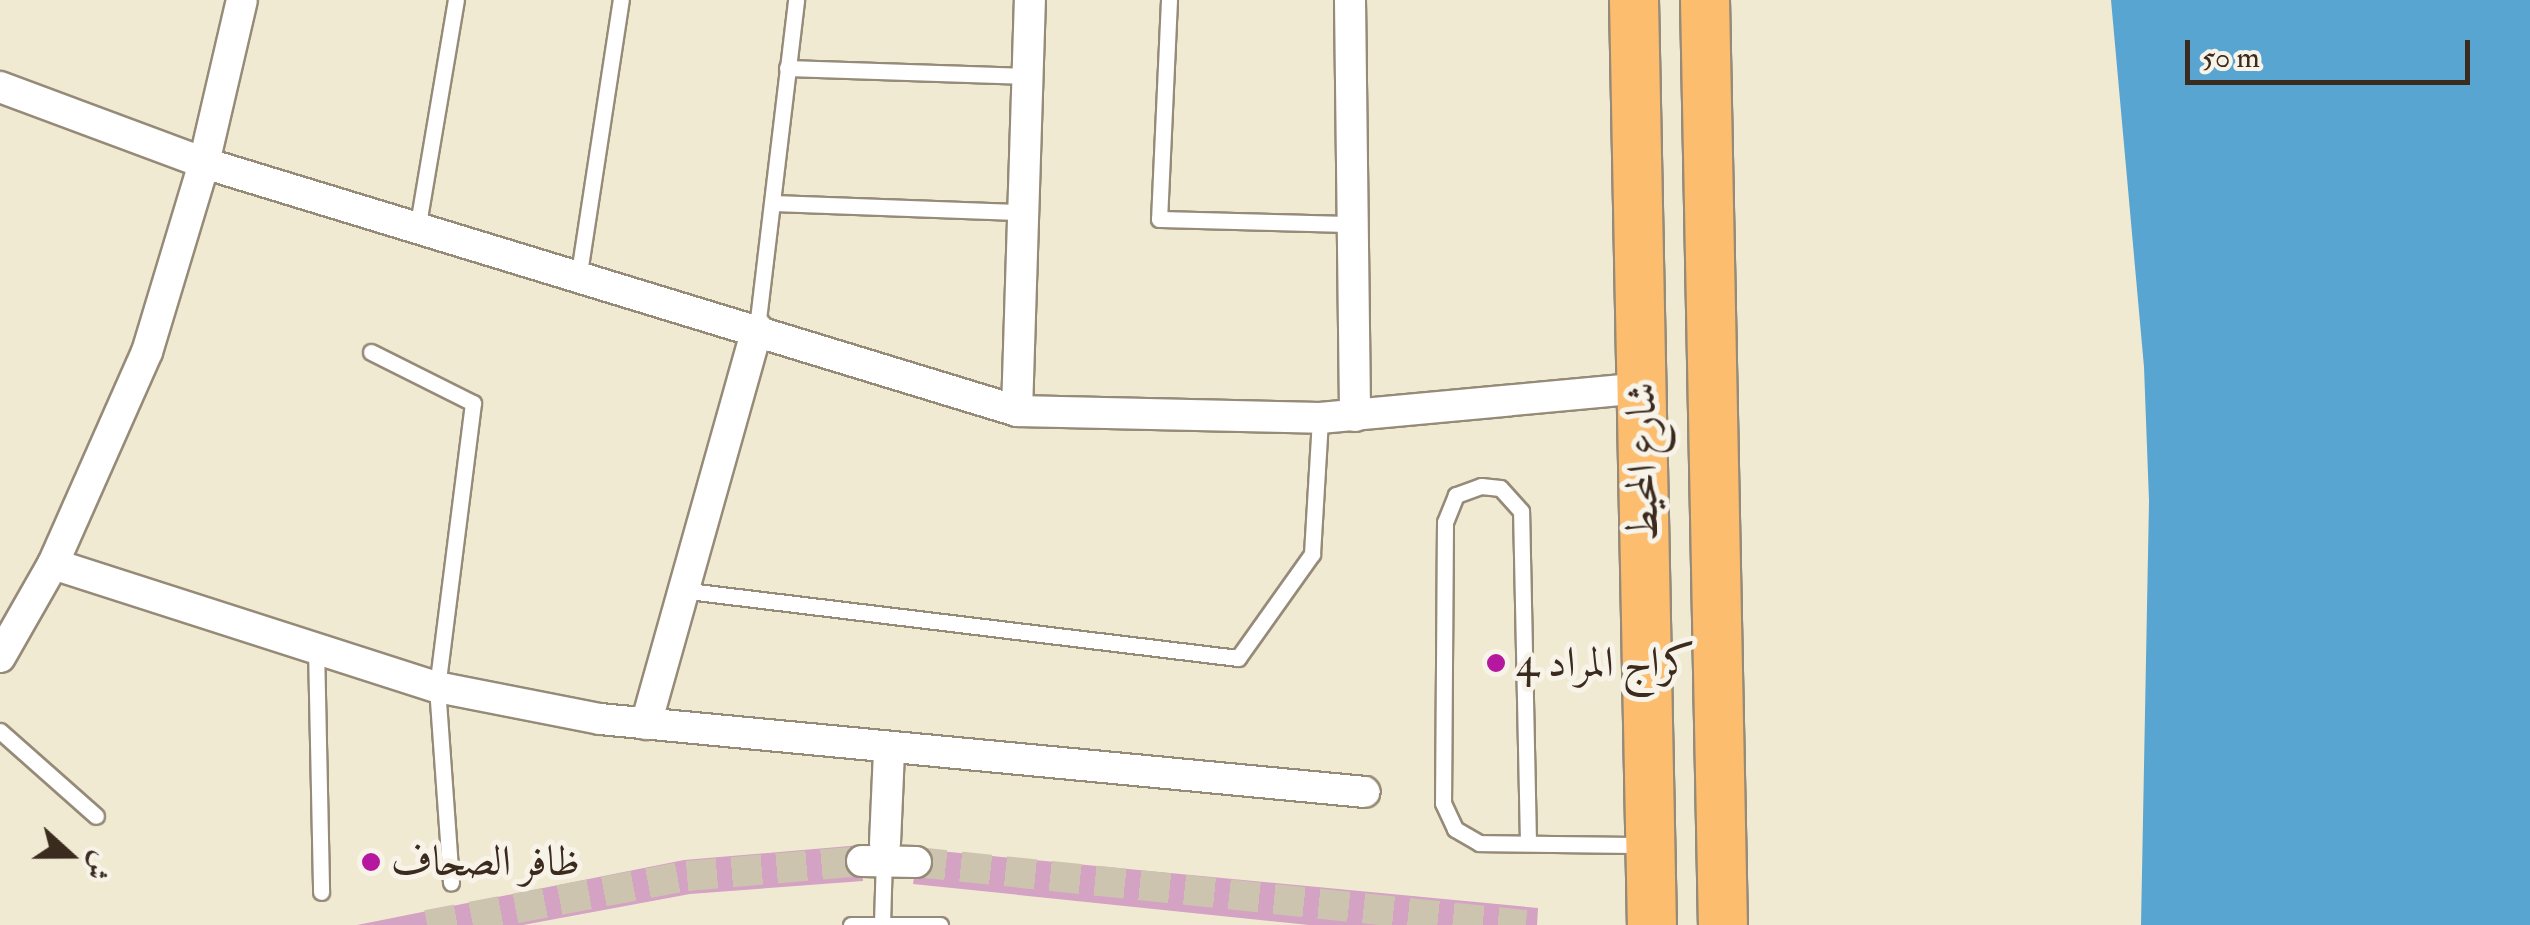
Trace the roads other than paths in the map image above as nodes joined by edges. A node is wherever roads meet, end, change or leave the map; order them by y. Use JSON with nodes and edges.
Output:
{"nodes":[{"id":1,"x":242,"y":0,"type":"edge"},
{"id":2,"x":456,"y":0,"type":"edge"},
{"id":3,"x":620,"y":0,"type":"edge"},
{"id":4,"x":796,"y":0,"type":"edge"},
{"id":5,"x":1030,"y":0,"type":"edge"},
{"id":6,"x":1169,"y":0,"type":"edge"},
{"id":7,"x":1350,"y":0,"type":"edge"},
{"id":8,"x":1634,"y":0,"type":"edge"},
{"id":9,"x":1705,"y":0,"type":"edge"},
{"id":10,"x":788,"y":68,"type":"junction"},
{"id":11,"x":1028,"y":76,"type":"junction"},
{"id":12,"x":0,"y":87,"type":"edge"},
{"id":13,"x":204,"y":163,"type":"junction"},
{"id":14,"x":774,"y":202,"type":"junction"},
{"id":15,"x":1023,"y":212,"type":"junction"},
{"id":16,"x":418,"y":224,"type":"junction"},
{"id":17,"x":1349,"y":224,"type":"junction"},
{"id":18,"x":579,"y":273,"type":"junction"},
{"id":19,"x":758,"y":328,"type":"junction"},
{"id":20,"x":371,"y":352,"type":"dead end"},
{"id":21,"x":1642,"y":388,"type":"junction"},
{"id":22,"x":1016,"y":411,"type":"junction"},
{"id":23,"x":1356,"y":416,"type":"junction"},
{"id":24,"x":1320,"y":418,"type":"junction"},
{"id":25,"x":53,"y":564,"type":"junction"},
{"id":26,"x":679,"y":590,"type":"junction"},
{"id":27,"x":316,"y":643,"type":"junction"},
{"id":28,"x":0,"y":657,"type":"edge"},
{"id":29,"x":438,"y":687,"type":"junction"},
{"id":30,"x":646,"y":724,"type":"junction"},
{"id":31,"x":0,"y":731,"type":"edge"},
{"id":32,"x":889,"y":750,"type":"junction"},
{"id":33,"x":1365,"y":792,"type":"dead end"},
{"id":34,"x":96,"y":816,"type":"dead end"},
{"id":35,"x":1528,"y":842,"type":"junction"},
{"id":36,"x":1651,"y":846,"type":"junction"},
{"id":37,"x":877,"y":854,"type":"junction"},
{"id":38,"x":916,"y":862,"type":"tunnel mouth"},
{"id":39,"x":451,"y":882,"type":"dead end"},
{"id":40,"x":321,"y":892,"type":"dead end"},
{"id":41,"x":882,"y":924,"type":"edge"},
{"id":42,"x":851,"y":925,"type":"edge"},
{"id":43,"x":940,"y":925,"type":"edge"},
{"id":44,"x":1652,"y":925,"type":"edge"},
{"id":45,"x":1722,"y":925,"type":"edge"}],
"edges":[{"from":1,"to":13,"type":"street"},
{"from":2,"to":16,"type":"lane"},
{"from":3,"to":18,"type":"lane"},
{"from":4,"to":10,"type":"lane"},
{"from":5,"to":11,"type":"street"},
{"from":6,"to":17,"type":"lane"},
{"from":7,"to":17,"type":"street"},
{"from":8,"to":21,"type":"main road","name":"شارع المحيط"},
{"from":9,"to":45,"type":"main road","name":"شارع المحيط"},
{"from":10,"to":11,"type":"lane"},
{"from":10,"to":14,"type":"lane"},
{"from":11,"to":15,"type":"street"},
{"from":12,"to":13,"type":"street"},
{"from":13,"to":16,"type":"street"},
{"from":13,"to":25,"type":"street"},
{"from":14,"to":15,"type":"lane"},
{"from":14,"to":19,"type":"lane"},
{"from":15,"to":22,"type":"street"},
{"from":16,"to":18,"type":"street"},
{"from":17,"to":23,"type":"street"},
{"from":18,"to":19,"type":"street"},
{"from":19,"to":22,"type":"street"},
{"from":19,"to":26,"type":"street"},
{"from":20,"to":29,"type":"lane"},
{"from":21,"to":23,"type":"street"},
{"from":21,"to":36,"type":"main road","name":"شارع المحيط"},
{"from":22,"to":24,"type":"street"},
{"from":23,"to":24,"type":"street"},
{"from":24,"to":26,"type":"lane"},
{"from":25,"to":27,"type":"street"},
{"from":25,"to":28,"type":"street"},
{"from":26,"to":30,"type":"street"},
{"from":27,"to":29,"type":"street"},
{"from":27,"to":40,"type":"lane"},
{"from":29,"to":30,"type":"street"},
{"from":29,"to":39,"type":"lane"},
{"from":30,"to":32,"type":"street"},
{"from":31,"to":34,"type":"lane"},
{"from":32,"to":33,"type":"street"},
{"from":32,"to":37,"type":"street"},
{"from":35,"to":35,"type":"lane"},
{"from":35,"to":36,"type":"lane"},
{"from":36,"to":44,"type":"main road","name":"شارع المحيط"},
{"from":37,"to":38,"type":"street"},
{"from":37,"to":41,"type":"lane"},
{"from":41,"to":42,"type":"lane"},
{"from":41,"to":43,"type":"lane"}]}
